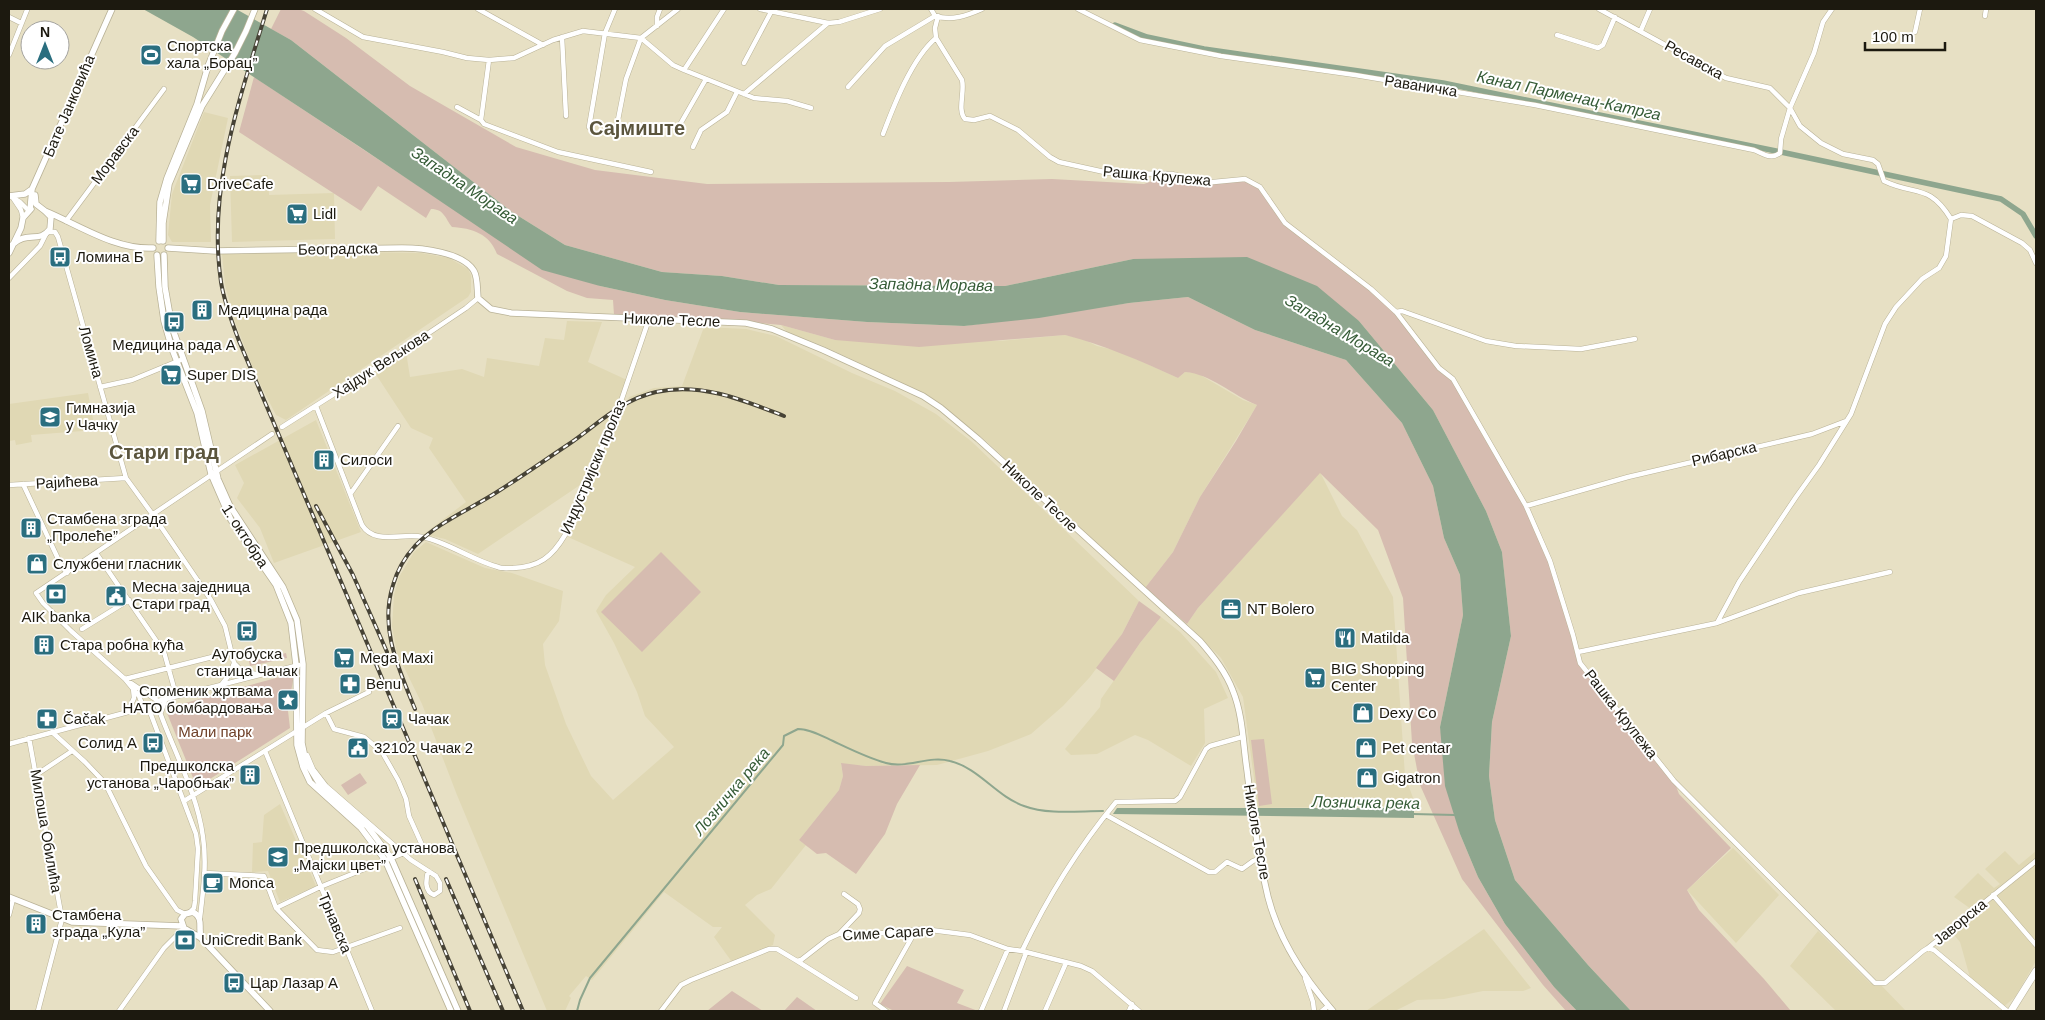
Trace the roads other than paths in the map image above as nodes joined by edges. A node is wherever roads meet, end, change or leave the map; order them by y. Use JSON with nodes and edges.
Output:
{"nodes":[{"id":1,"x":112,"y":9,"type":"edge"},
{"id":2,"x":234,"y":9,"type":"edge"},
{"id":3,"x":255,"y":9,"type":"edge"},
{"id":4,"x":315,"y":9,"type":"edge"},
{"id":5,"x":478,"y":9,"type":"edge"},
{"id":6,"x":615,"y":9,"type":"edge"},
{"id":7,"x":660,"y":9,"type":"edge"},
{"id":8,"x":678,"y":9,"type":"edge"},
{"id":9,"x":724,"y":9,"type":"edge"},
{"id":10,"x":760,"y":9,"type":"edge"},
{"id":11,"x":880,"y":9,"type":"edge"},
{"id":12,"x":930,"y":9,"type":"edge"},
{"id":13,"x":982,"y":9,"type":"edge"},
{"id":14,"x":1078,"y":9,"type":"edge"},
{"id":15,"x":1599,"y":9,"type":"edge"},
{"id":16,"x":1650,"y":9,"type":"edge"},
{"id":17,"x":1832,"y":9,"type":"edge"},
{"id":18,"x":1920,"y":9,"type":"edge"},
{"id":19,"x":1986,"y":9,"type":"edge"},
{"id":20,"x":27,"y":10,"type":"dead end"},
{"id":21,"x":771,"y":12,"type":"junction"},
{"id":22,"x":936,"y":16,"type":"junction"},
{"id":23,"x":1985,"y":16,"type":"dead end"},
{"id":24,"x":1615,"y":17,"type":"junction"},
{"id":25,"x":22,"y":20,"type":"edge"},
{"id":26,"x":828,"y":23,"type":"junction"},
{"id":27,"x":20,"y":26,"type":"edge"},
{"id":28,"x":657,"y":26,"type":"junction"},
{"id":29,"x":1641,"y":30,"type":"junction"},
{"id":30,"x":1915,"y":32,"type":"dead end"},
{"id":31,"x":605,"y":34,"type":"junction"},
{"id":32,"x":1557,"y":35,"type":"dead end"},
{"id":33,"x":562,"y":37,"type":"junction"},
{"id":34,"x":641,"y":38,"type":"junction"},
{"id":35,"x":936,"y":38,"type":"junction"},
{"id":36,"x":543,"y":44,"type":"junction"},
{"id":37,"x":9,"y":55,"type":"edge"},
{"id":38,"x":489,"y":60,"type":"junction"},
{"id":39,"x":744,"y":63,"type":"dead end"},
{"id":40,"x":684,"y":70,"type":"junction"},
{"id":41,"x":706,"y":79,"type":"junction"},
{"id":42,"x":848,"y":86,"type":"dead end"},
{"id":43,"x":164,"y":90,"type":"dead end"},
{"id":44,"x":737,"y":92,"type":"junction"},
{"id":45,"x":744,"y":94,"type":"junction"},
{"id":46,"x":199,"y":105,"type":"junction"},
{"id":47,"x":457,"y":107,"type":"dead end"},
{"id":48,"x":811,"y":108,"type":"dead end"},
{"id":49,"x":1790,"y":108,"type":"junction"},
{"id":50,"x":566,"y":116,"type":"dead end"},
{"id":51,"x":481,"y":120,"type":"junction"},
{"id":52,"x":589,"y":127,"type":"dead end"},
{"id":53,"x":678,"y":128,"type":"dead end"},
{"id":54,"x":883,"y":134,"type":"dead end"},
{"id":55,"x":615,"y":135,"type":"dead end"},
{"id":56,"x":693,"y":147,"type":"dead end"},
{"id":57,"x":651,"y":172,"type":"dead end"},
{"id":58,"x":34,"y":187,"type":"junction"},
{"id":59,"x":10,"y":196,"type":"edge"},
{"id":60,"x":29,"y":210,"type":"junction"},
{"id":61,"x":44,"y":210,"type":"junction"},
{"id":62,"x":1951,"y":219,"type":"junction"},
{"id":63,"x":23,"y":220,"type":"junction"},
{"id":64,"x":66,"y":221,"type":"junction"},
{"id":65,"x":48,"y":231,"type":"junction"},
{"id":66,"x":32,"y":236,"type":"junction"},
{"id":67,"x":161,"y":241,"type":"junction"},
{"id":68,"x":12,"y":245,"type":"junction"},
{"id":69,"x":153,"y":248,"type":"junction"},
{"id":70,"x":168,"y":248,"type":"junction"},
{"id":71,"x":9,"y":253,"type":"edge"},
{"id":72,"x":161,"y":255,"type":"junction"},
{"id":73,"x":2036,"y":263,"type":"edge"},
{"id":74,"x":9,"y":278,"type":"edge"},
{"id":75,"x":478,"y":298,"type":"junction"},
{"id":76,"x":1396,"y":312,"type":"junction"},
{"id":77,"x":649,"y":319,"type":"junction"},
{"id":78,"x":1635,"y":339,"type":"dead end"},
{"id":79,"x":180,"y":360,"type":"junction"},
{"id":80,"x":100,"y":387,"type":"junction"},
{"id":81,"x":316,"y":406,"type":"junction"},
{"id":82,"x":1848,"y":420,"type":"junction"},
{"id":83,"x":398,"y":426,"type":"dead end"},
{"id":84,"x":282,"y":427,"type":"dead end"},
{"id":85,"x":272,"y":434,"type":"dead end"},
{"id":86,"x":214,"y":460,"type":"junction"},
{"id":87,"x":225,"y":465,"type":"junction"},
{"id":88,"x":213,"y":472,"type":"junction"},
{"id":89,"x":126,"y":478,"type":"junction"},
{"id":90,"x":23,"y":484,"type":"junction"},
{"id":91,"x":9,"y":485,"type":"edge"},
{"id":92,"x":351,"y":493,"type":"junction"},
{"id":93,"x":1526,"y":506,"type":"junction"},
{"id":94,"x":153,"y":515,"type":"junction"},
{"id":95,"x":96,"y":552,"type":"junction"},
{"id":96,"x":1890,"y":572,"type":"dead end"},
{"id":97,"x":66,"y":573,"type":"junction"},
{"id":98,"x":129,"y":600,"type":"junction"},
{"id":99,"x":1717,"y":623,"type":"junction"},
{"id":100,"x":82,"y":630,"type":"dead end"},
{"id":101,"x":232,"y":652,"type":"junction"},
{"id":102,"x":1578,"y":652,"type":"junction"},
{"id":103,"x":234,"y":663,"type":"junction"},
{"id":104,"x":303,"y":664,"type":"junction"},
{"id":105,"x":296,"y":665,"type":"junction"},
{"id":106,"x":168,"y":668,"type":"junction"},
{"id":107,"x":260,"y":674,"type":"junction"},
{"id":108,"x":126,"y":679,"type":"junction"},
{"id":109,"x":222,"y":684,"type":"junction"},
{"id":110,"x":132,"y":687,"type":"junction"},
{"id":111,"x":369,"y":692,"type":"dead end"},
{"id":112,"x":176,"y":695,"type":"junction"},
{"id":113,"x":151,"y":696,"type":"junction"},
{"id":114,"x":166,"y":698,"type":"junction"},
{"id":115,"x":158,"y":701,"type":"junction"},
{"id":116,"x":142,"y":702,"type":"junction"},
{"id":117,"x":158,"y":707,"type":"junction"},
{"id":118,"x":143,"y":708,"type":"junction"},
{"id":119,"x":127,"y":712,"type":"junction"},
{"id":120,"x":150,"y":712,"type":"junction"},
{"id":121,"x":326,"y":713,"type":"junction"},
{"id":122,"x":161,"y":716,"type":"junction"},
{"id":123,"x":301,"y":729,"type":"junction"},
{"id":124,"x":52,"y":732,"type":"junction"},
{"id":125,"x":1242,"y":737,"type":"junction"},
{"id":126,"x":29,"y":738,"type":"junction"},
{"id":127,"x":9,"y":744,"type":"edge"},
{"id":128,"x":72,"y":751,"type":"junction"},
{"id":129,"x":265,"y":751,"type":"junction"},
{"id":130,"x":36,"y":776,"type":"junction"},
{"id":131,"x":192,"y":796,"type":"junction"},
{"id":132,"x":184,"y":801,"type":"junction"},
{"id":133,"x":1106,"y":815,"type":"junction"},
{"id":134,"x":422,"y":845,"type":"dead end"},
{"id":135,"x":404,"y":853,"type":"junction"},
{"id":136,"x":1261,"y":858,"type":"junction"},
{"id":137,"x":388,"y":859,"type":"junction"},
{"id":138,"x":2036,"y":861,"type":"edge"},
{"id":139,"x":428,"y":871,"type":"junction"},
{"id":140,"x":204,"y":873,"type":"junction"},
{"id":141,"x":320,"y":887,"type":"junction"},
{"id":142,"x":844,"y":894,"type":"dead end"},
{"id":143,"x":1993,"y":895,"type":"junction"},
{"id":144,"x":11,"y":898,"type":"edge"},
{"id":145,"x":276,"y":908,"type":"junction"},
{"id":146,"x":187,"y":913,"type":"junction"},
{"id":147,"x":9,"y":915,"type":"edge"},
{"id":148,"x":200,"y":918,"type":"junction"},
{"id":149,"x":62,"y":919,"type":"junction"},
{"id":150,"x":199,"y":926,"type":"junction"},
{"id":151,"x":185,"y":928,"type":"junction"},
{"id":152,"x":400,"y":928,"type":"dead end"},
{"id":153,"x":916,"y":930,"type":"junction"},
{"id":154,"x":839,"y":934,"type":"junction"},
{"id":155,"x":201,"y":938,"type":"junction"},
{"id":156,"x":2036,"y":945,"type":"edge"},
{"id":157,"x":346,"y":948,"type":"junction"},
{"id":158,"x":1928,"y":948,"type":"junction"},
{"id":159,"x":1008,"y":949,"type":"junction"},
{"id":160,"x":1024,"y":952,"type":"junction"},
{"id":161,"x":797,"y":961,"type":"junction"},
{"id":162,"x":1066,"y":963,"type":"junction"},
{"id":163,"x":2036,"y":971,"type":"edge"},
{"id":164,"x":1304,"y":974,"type":"junction"},
{"id":165,"x":1881,"y":984,"type":"joint"},
{"id":166,"x":856,"y":998,"type":"dead end"},
{"id":167,"x":1132,"y":1004,"type":"junction"},
{"id":168,"x":1328,"y":1006,"type":"junction"},
{"id":169,"x":38,"y":1011,"type":"edge"},
{"id":170,"x":120,"y":1011,"type":"edge"},
{"id":171,"x":270,"y":1011,"type":"edge"},
{"id":172,"x":372,"y":1011,"type":"edge"},
{"id":173,"x":451,"y":1011,"type":"edge"},
{"id":174,"x":458,"y":1011,"type":"edge"},
{"id":175,"x":661,"y":1011,"type":"edge"},
{"id":176,"x":886,"y":1011,"type":"edge"},
{"id":177,"x":981,"y":1011,"type":"edge"},
{"id":178,"x":1004,"y":1011,"type":"edge"},
{"id":179,"x":1044,"y":1011,"type":"edge"},
{"id":180,"x":1129,"y":1011,"type":"edge"},
{"id":181,"x":1139,"y":1011,"type":"edge"},
{"id":182,"x":1314,"y":1011,"type":"edge"},
{"id":183,"x":1322,"y":1011,"type":"edge"},
{"id":184,"x":1333,"y":1011,"type":"edge"},
{"id":185,"x":2007,"y":1011,"type":"edge"},
{"id":186,"x":2011,"y":1011,"type":"edge"}],
"edges":[{"from":1,"to":58,"type":"main road","name":"Бате Јанковића"},
{"from":2,"to":46,"type":"main road"},
{"from":3,"to":46,"type":"main road"},
{"from":4,"to":38,"type":"street"},
{"from":5,"to":36,"type":"street"},
{"from":6,"to":31,"type":"street"},
{"from":7,"to":28,"type":"street"},
{"from":8,"to":28,"type":"street"},
{"from":9,"to":40,"type":"street"},
{"from":10,"to":21,"type":"street"},
{"from":11,"to":26,"type":"street"},
{"from":12,"to":22,"type":"street"},
{"from":13,"to":22,"type":"street"},
{"from":14,"to":49,"type":"street","name":"Раваничка"},
{"from":15,"to":24,"type":"street","name":"Ресавска"},
{"from":16,"to":29,"type":"street"},
{"from":17,"to":49,"type":"street","name":"Раваничка"},
{"from":18,"to":30,"type":"street"},
{"from":19,"to":23,"type":"street"},
{"from":20,"to":25,"type":"street"},
{"from":21,"to":26,"type":"street"},
{"from":21,"to":39,"type":"street"},
{"from":22,"to":35,"type":"street"},
{"from":22,"to":42,"type":"street"},
{"from":24,"to":29,"type":"street","name":"Ресавска"},
{"from":24,"to":32,"type":"street"},
{"from":26,"to":45,"type":"street"},
{"from":27,"to":37,"type":"street"},
{"from":28,"to":34,"type":"street"},
{"from":29,"to":49,"type":"street","name":"Ресавска"},
{"from":31,"to":33,"type":"street"},
{"from":31,"to":34,"type":"street"},
{"from":31,"to":52,"type":"street"},
{"from":33,"to":36,"type":"street"},
{"from":33,"to":50,"type":"street"},
{"from":34,"to":40,"type":"street"},
{"from":34,"to":55,"type":"street"},
{"from":35,"to":54,"type":"street"},
{"from":35,"to":76,"type":"street","name":"Рашка Крупежа"},
{"from":36,"to":38,"type":"street"},
{"from":38,"to":51,"type":"street"},
{"from":40,"to":41,"type":"street"},
{"from":41,"to":44,"type":"street"},
{"from":41,"to":53,"type":"street"},
{"from":43,"to":64,"type":"street","name":"Моравска"},
{"from":44,"to":45,"type":"street"},
{"from":44,"to":56,"type":"street"},
{"from":45,"to":48,"type":"street"},
{"from":46,"to":67,"type":"main road"},
{"from":47,"to":51,"type":"street"},
{"from":49,"to":62,"type":"street","name":"Ресавска"},
{"from":51,"to":57,"type":"street"},
{"from":58,"to":59,"type":"main road"},
{"from":58,"to":60,"type":"main road","name":"Бате Јанковића"},
{"from":58,"to":61,"type":"main road"},
{"from":59,"to":60,"type":"street"},
{"from":59,"to":63,"type":"street"},
{"from":60,"to":61,"type":"main road"},
{"from":60,"to":63,"type":"main road"},
{"from":61,"to":64,"type":"main road"},
{"from":61,"to":65,"type":"main road"},
{"from":62,"to":73,"type":"street"},
{"from":62,"to":82,"type":"street"},
{"from":63,"to":66,"type":"main road"},
{"from":63,"to":68,"type":"main road"},
{"from":64,"to":65,"type":"main road"},
{"from":64,"to":69,"type":"main road"},
{"from":65,"to":66,"type":"main road"},
{"from":65,"to":74,"type":"street"},
{"from":65,"to":80,"type":"street","name":"Ломина"},
{"from":66,"to":68,"type":"main road"},
{"from":67,"to":69,"type":"main road"},
{"from":67,"to":70,"type":"main road"},
{"from":68,"to":71,"type":"main road"},
{"from":69,"to":72,"type":"main road"},
{"from":70,"to":72,"type":"main road"},
{"from":70,"to":75,"type":"main road","name":"Београдска"},
{"from":72,"to":79,"type":"main road","name":"1. октобра"},
{"from":75,"to":77,"type":"main road","name":"Николе Тесле"},
{"from":75,"to":81,"type":"street","name":"Хајдук Вељкова"},
{"from":76,"to":78,"type":"street","name":"Рашка Крупежа"},
{"from":76,"to":93,"type":"street","name":"Рашка Крупежа"},
{"from":77,"to":92,"type":"street","name":"Индустријски пролаз"},
{"from":77,"to":125,"type":"main road","name":"Николе Тесле"},
{"from":79,"to":80,"type":"street"},
{"from":79,"to":86,"type":"main road","name":"1. октобра"},
{"from":79,"to":88,"type":"main road","name":"1. октобра"},
{"from":80,"to":89,"type":"street","name":"Ломина"},
{"from":81,"to":84,"type":"street","name":"Хајдук Вељкова"},
{"from":81,"to":92,"type":"street","name":"Индустријски пролаз"},
{"from":82,"to":93,"type":"street","name":"Рибарска"},
{"from":82,"to":99,"type":"street"},
{"from":83,"to":92,"type":"street"},
{"from":85,"to":87,"type":"street"},
{"from":86,"to":87,"type":"street"},
{"from":86,"to":88,"type":"main road","name":"1. октобра"},
{"from":87,"to":88,"type":"street"},
{"from":88,"to":94,"type":"street"},
{"from":88,"to":104,"type":"main road","name":"1. октобра"},
{"from":88,"to":105,"type":"main road","name":"1. октобра"},
{"from":89,"to":90,"type":"street","name":"Рајићева"},
{"from":89,"to":94,"type":"street","name":"Ломина"},
{"from":90,"to":91,"type":"street","name":"Рајићева"},
{"from":90,"to":97,"type":"street"},
{"from":93,"to":102,"type":"street","name":"Рашка Крупежа"},
{"from":94,"to":95,"type":"street"},
{"from":94,"to":101,"type":"street","name":"Ломина"},
{"from":95,"to":97,"type":"street"},
{"from":95,"to":98,"type":"street"},
{"from":96,"to":99,"type":"street"},
{"from":97,"to":108,"type":"street"},
{"from":98,"to":100,"type":"street"},
{"from":98,"to":106,"type":"street"},
{"from":99,"to":102,"type":"street"},
{"from":101,"to":103,"type":"street","name":"Ломина"},
{"from":101,"to":106,"type":"street"},
{"from":102,"to":165,"type":"street","name":"Рашка Крупежа"},
{"from":103,"to":107,"type":"street"},
{"from":103,"to":109,"type":"street"},
{"from":104,"to":105,"type":"street"},
{"from":104,"to":123,"type":"main road","name":"1. октобра"},
{"from":105,"to":107,"type":"street"},
{"from":105,"to":123,"type":"main road","name":"1. октобра"},
{"from":106,"to":108,"type":"street"},
{"from":106,"to":112,"type":"street"},
{"from":107,"to":109,"type":"street"},
{"from":108,"to":110,"type":"street"},
{"from":108,"to":113,"type":"street"},
{"from":109,"to":112,"type":"street"},
{"from":110,"to":116,"type":"street"},
{"from":110,"to":119,"type":"street"},
{"from":111,"to":121,"type":"street"},
{"from":112,"to":114,"type":"street"},
{"from":113,"to":115,"type":"street"},
{"from":113,"to":116,"type":"street"},
{"from":114,"to":115,"type":"street"},
{"from":114,"to":122,"type":"street"},
{"from":115,"to":117,"type":"street"},
{"from":116,"to":118,"type":"street"},
{"from":117,"to":120,"type":"street"},
{"from":117,"to":122,"type":"street"},
{"from":118,"to":119,"type":"street"},
{"from":118,"to":120,"type":"street"},
{"from":119,"to":124,"type":"street"},
{"from":120,"to":132,"type":"street"},
{"from":121,"to":123,"type":"street"},
{"from":121,"to":134,"type":"street"},
{"from":122,"to":131,"type":"street"},
{"from":123,"to":129,"type":"street"},
{"from":123,"to":135,"type":"street"},
{"from":123,"to":137,"type":"main road"},
{"from":124,"to":126,"type":"street"},
{"from":124,"to":128,"type":"street"},
{"from":125,"to":133,"type":"street"},
{"from":125,"to":136,"type":"main road","name":"Николе Тесле"},
{"from":126,"to":127,"type":"street"},
{"from":126,"to":130,"type":"street","name":"Милоша Обилића"},
{"from":128,"to":130,"type":"street"},
{"from":128,"to":146,"type":"street"},
{"from":129,"to":131,"type":"street"},
{"from":129,"to":141,"type":"street","name":"Трнавска"},
{"from":130,"to":149,"type":"street","name":"Милоша Обилића"},
{"from":131,"to":132,"type":"street"},
{"from":131,"to":140,"type":"street"},
{"from":132,"to":146,"type":"street"},
{"from":133,"to":136,"type":"street"},
{"from":133,"to":160,"type":"street"},
{"from":135,"to":137,"type":"street"},
{"from":135,"to":139,"type":"street"},
{"from":136,"to":164,"type":"main road","name":"Николе Тесле"},
{"from":137,"to":141,"type":"street"},
{"from":137,"to":173,"type":"main road"},
{"from":137,"to":174,"type":"main road"},
{"from":138,"to":143,"type":"street","name":"Јаворска"},
{"from":139,"to":139,"type":"street"},
{"from":140,"to":145,"type":"street"},
{"from":140,"to":148,"type":"street"},
{"from":141,"to":145,"type":"street"},
{"from":141,"to":157,"type":"street","name":"Трнавска"},
{"from":142,"to":154,"type":"street"},
{"from":143,"to":156,"type":"street","name":"Јаворска"},
{"from":143,"to":158,"type":"street","name":"Јаворска"},
{"from":144,"to":147,"type":"street"},
{"from":144,"to":149,"type":"main road"},
{"from":145,"to":157,"type":"street"},
{"from":146,"to":148,"type":"main road"},
{"from":146,"to":151,"type":"main road"},
{"from":148,"to":150,"type":"main road"},
{"from":149,"to":151,"type":"main road"},
{"from":149,"to":169,"type":"street","name":"Милоша Обилића"},
{"from":150,"to":151,"type":"main road"},
{"from":150,"to":155,"type":"main road"},
{"from":151,"to":155,"type":"main road"},
{"from":151,"to":170,"type":"street"},
{"from":152,"to":157,"type":"street"},
{"from":153,"to":154,"type":"street","name":"Симе Сараге"},
{"from":153,"to":159,"type":"street","name":"Симе Сараге"},
{"from":153,"to":176,"type":"street"},
{"from":154,"to":161,"type":"street","name":"Симе Сараге"},
{"from":155,"to":171,"type":"main road"},
{"from":157,"to":172,"type":"street","name":"Трнавска"},
{"from":158,"to":165,"type":"street","name":"Јаворска"},
{"from":158,"to":185,"type":"street","name":"Јаворска"},
{"from":159,"to":160,"type":"street","name":"Симе Сараге"},
{"from":159,"to":177,"type":"street"},
{"from":160,"to":162,"type":"street","name":"Симе Сараге"},
{"from":160,"to":178,"type":"street"},
{"from":161,"to":166,"type":"street"},
{"from":161,"to":175,"type":"street"},
{"from":162,"to":167,"type":"street","name":"Симе Сараге"},
{"from":162,"to":179,"type":"street"},
{"from":163,"to":186,"type":"main road"},
{"from":164,"to":168,"type":"main road","name":"Николе Тесле"},
{"from":164,"to":182,"type":"street"},
{"from":167,"to":180,"type":"street"},
{"from":167,"to":181,"type":"street","name":"Симе Сараге"},
{"from":168,"to":183,"type":"street"},
{"from":168,"to":184,"type":"main road","name":"Николе Тесле"}]}
